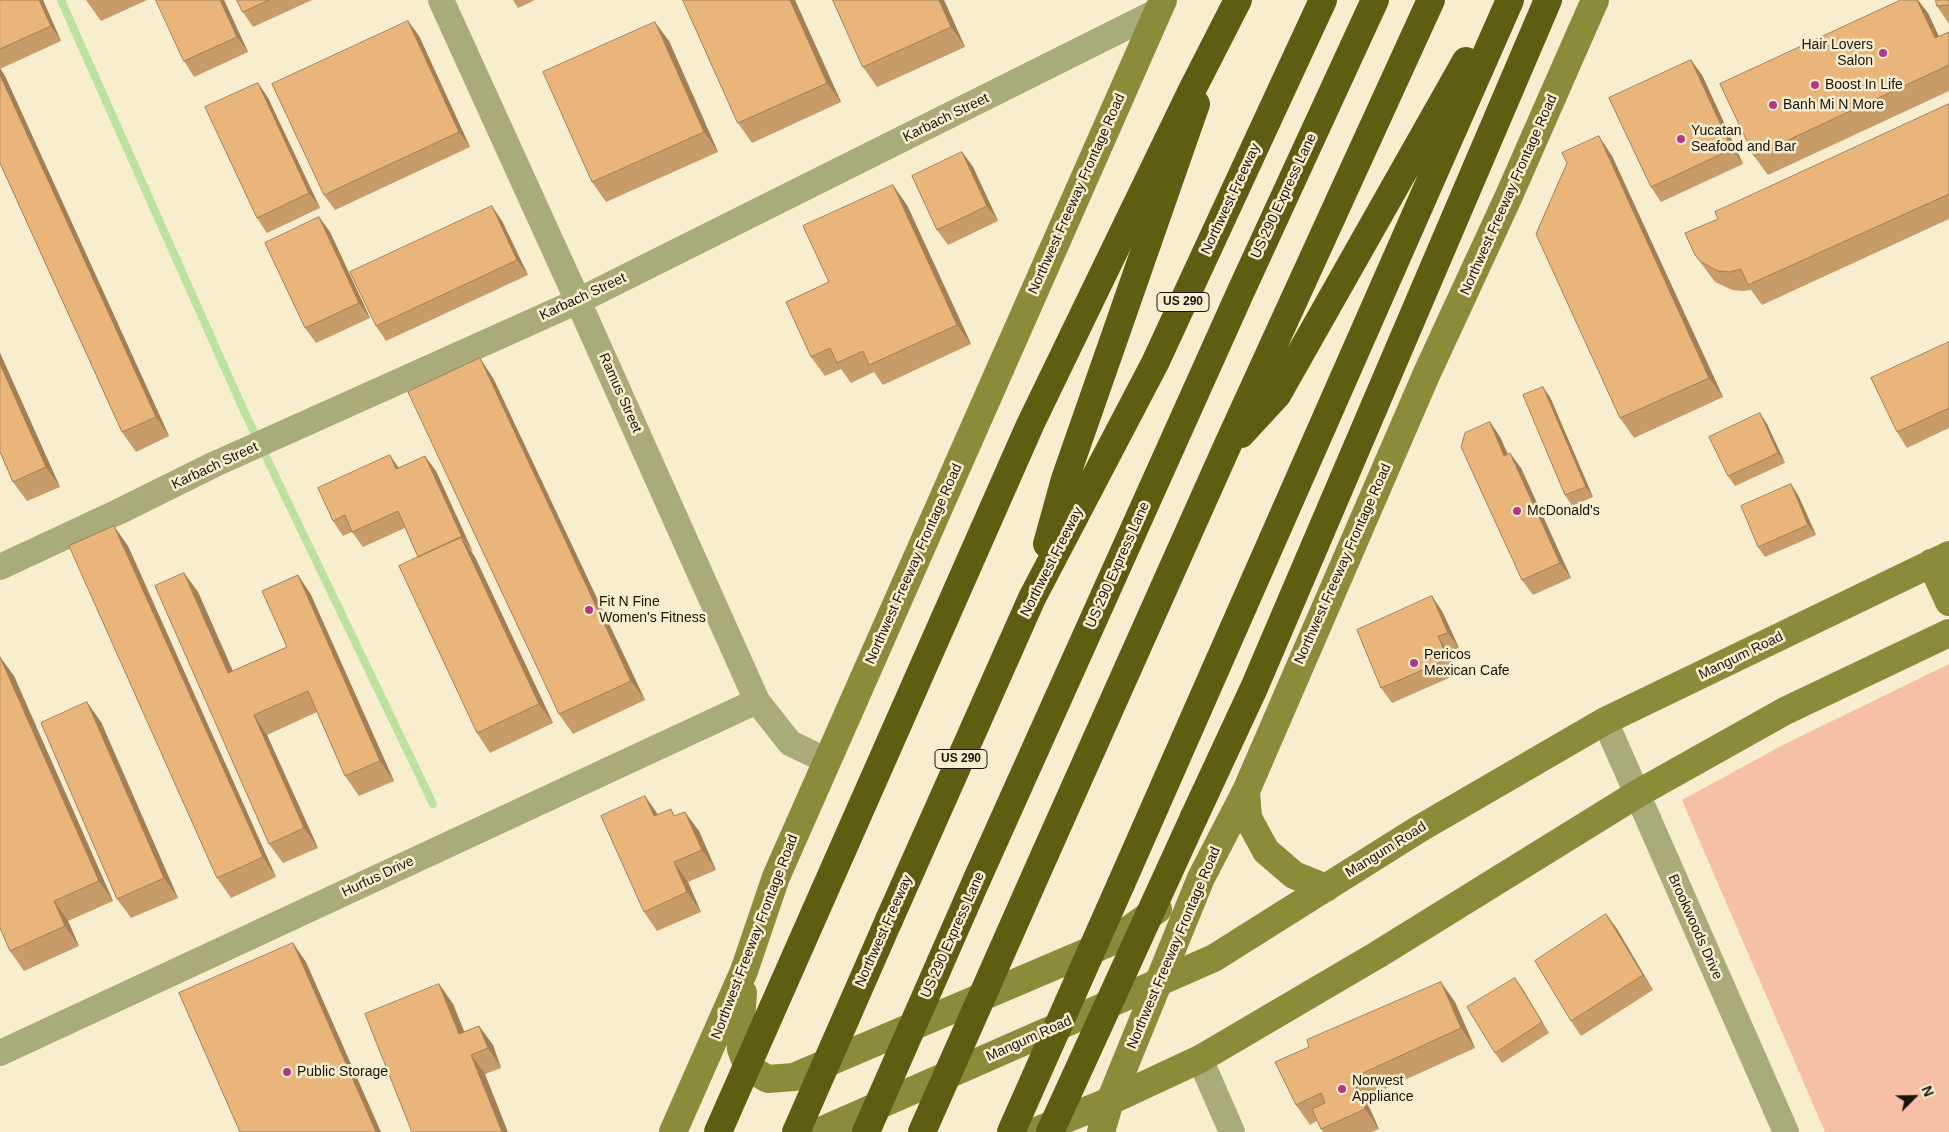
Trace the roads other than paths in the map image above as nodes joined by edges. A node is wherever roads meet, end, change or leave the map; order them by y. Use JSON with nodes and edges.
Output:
{"nodes":[{"id":1,"x":441,"y":0,"type":"edge"},
{"id":2,"x":1232,"y":0,"type":"edge"},
{"id":3,"x":1238,"y":0,"type":"edge"},
{"id":4,"x":1323,"y":0,"type":"edge"},
{"id":5,"x":1375,"y":0,"type":"edge"},
{"id":6,"x":1430,"y":0,"type":"edge"},
{"id":7,"x":1500,"y":0,"type":"edge"},
{"id":8,"x":1510,"y":0,"type":"edge"},
{"id":9,"x":1548,"y":0,"type":"edge"},
{"id":10,"x":1595,"y":0,"type":"edge"},
{"id":11,"x":1160,"y":6,"type":"edge"},
{"id":12,"x":578,"y":301,"type":"junction"},
{"id":13,"x":1224,"y":451,"type":"junction"},
{"id":14,"x":1940,"y":559,"type":"edge"},
{"id":15,"x":0,"y":567,"type":"edge"},
{"id":16,"x":1032,"y":598,"type":"junction"},
{"id":17,"x":1949,"y":602,"type":"edge"},
{"id":18,"x":1949,"y":633,"type":"edge"},
{"id":19,"x":757,"y":702,"type":"junction"},
{"id":20,"x":1605,"y":722,"type":"junction"},
{"id":21,"x":827,"y":761,"type":"junction"},
{"id":22,"x":1246,"y":791,"type":"junction"},
{"id":23,"x":1637,"y":794,"type":"junction"},
{"id":24,"x":1201,"y":878,"type":"junction"},
{"id":25,"x":1326,"y":888,"type":"junction"},
{"id":26,"x":744,"y":971,"type":"junction"},
{"id":27,"x":1157,"y":983,"type":"junction"},
{"id":28,"x":0,"y":1053,"type":"edge"},
{"id":29,"x":1200,"y":1059,"type":"junction"},
{"id":30,"x":1110,"y":1101,"type":"junction"},
{"id":31,"x":673,"y":1132,"type":"edge"},
{"id":32,"x":718,"y":1132,"type":"edge"},
{"id":33,"x":796,"y":1132,"type":"edge"},
{"id":34,"x":818,"y":1132,"type":"edge"},
{"id":35,"x":866,"y":1132,"type":"edge"},
{"id":36,"x":922,"y":1132,"type":"edge"},
{"id":37,"x":1011,"y":1132,"type":"edge"},
{"id":38,"x":1034,"y":1132,"type":"edge"},
{"id":39,"x":1050,"y":1132,"type":"edge"},
{"id":40,"x":1100,"y":1132,"type":"edge"},
{"id":41,"x":1232,"y":1132,"type":"edge"},
{"id":42,"x":1786,"y":1132,"type":"edge"}],
"edges":[{"from":1,"to":12,"type":"street","name":"Ramus Street"},
{"from":2,"to":16,"type":"highway"},
{"from":3,"to":32,"type":"highway","bridge":true},
{"from":4,"to":16,"type":"highway","name":"Northwest Freeway","number":"US 290"},
{"from":5,"to":35,"type":"highway","name":"US 290 Express Lane","bridge":true},
{"from":6,"to":13,"type":"highway"},
{"from":7,"to":13,"type":"highway"},
{"from":8,"to":37,"type":"highway","bridge":true},
{"from":9,"to":39,"type":"highway","bridge":true},
{"from":10,"to":22,"type":"main road","name":"Northwest Freeway Frontage Road"},
{"from":11,"to":12,"type":"street","name":"Karbach Street"},
{"from":11,"to":21,"type":"main road","name":"Northwest Freeway Frontage Road"},
{"from":12,"to":15,"type":"street","name":"Karbach Street"},
{"from":12,"to":19,"type":"street","name":"Ramus Street"},
{"from":13,"to":36,"type":"highway","bridge":true},
{"from":14,"to":17,"type":"main road"},
{"from":14,"to":20,"type":"main road","name":"Mangum Road"},
{"from":16,"to":33,"type":"highway","name":"Northwest Freeway","number":"US 290","bridge":true},
{"from":18,"to":23,"type":"main road"},
{"from":19,"to":21,"type":"street","name":"Ramus Street"},
{"from":19,"to":28,"type":"street","name":"Hurfus Drive"},
{"from":20,"to":23,"type":"street","name":"Brookwoods Drive"},
{"from":20,"to":25,"type":"main road","name":"Mangum Road"},
{"from":21,"to":26,"type":"main road","name":"Northwest Freeway Frontage Road"},
{"from":22,"to":24,"type":"main road","name":"Northwest Freeway Frontage Road"},
{"from":22,"to":25,"type":"main road"},
{"from":23,"to":29,"type":"main road"},
{"from":23,"to":42,"type":"street","name":"Brookwoods Drive"},
{"from":24,"to":26,"type":"main road"},
{"from":24,"to":27,"type":"main road","name":"Northwest Freeway Frontage Road"},
{"from":25,"to":27,"type":"main road","name":"Mangum Road"},
{"from":26,"to":31,"type":"main road","name":"Northwest Freeway Frontage Road"},
{"from":27,"to":30,"type":"main road","name":"Northwest Freeway Frontage Road"},
{"from":27,"to":34,"type":"main road","name":"Mangum Road"},
{"from":29,"to":30,"type":"main road"},
{"from":29,"to":41,"type":"street"},
{"from":30,"to":38,"type":"main road"},
{"from":30,"to":40,"type":"main road","name":"Northwest Freeway Frontage Road"}]}
